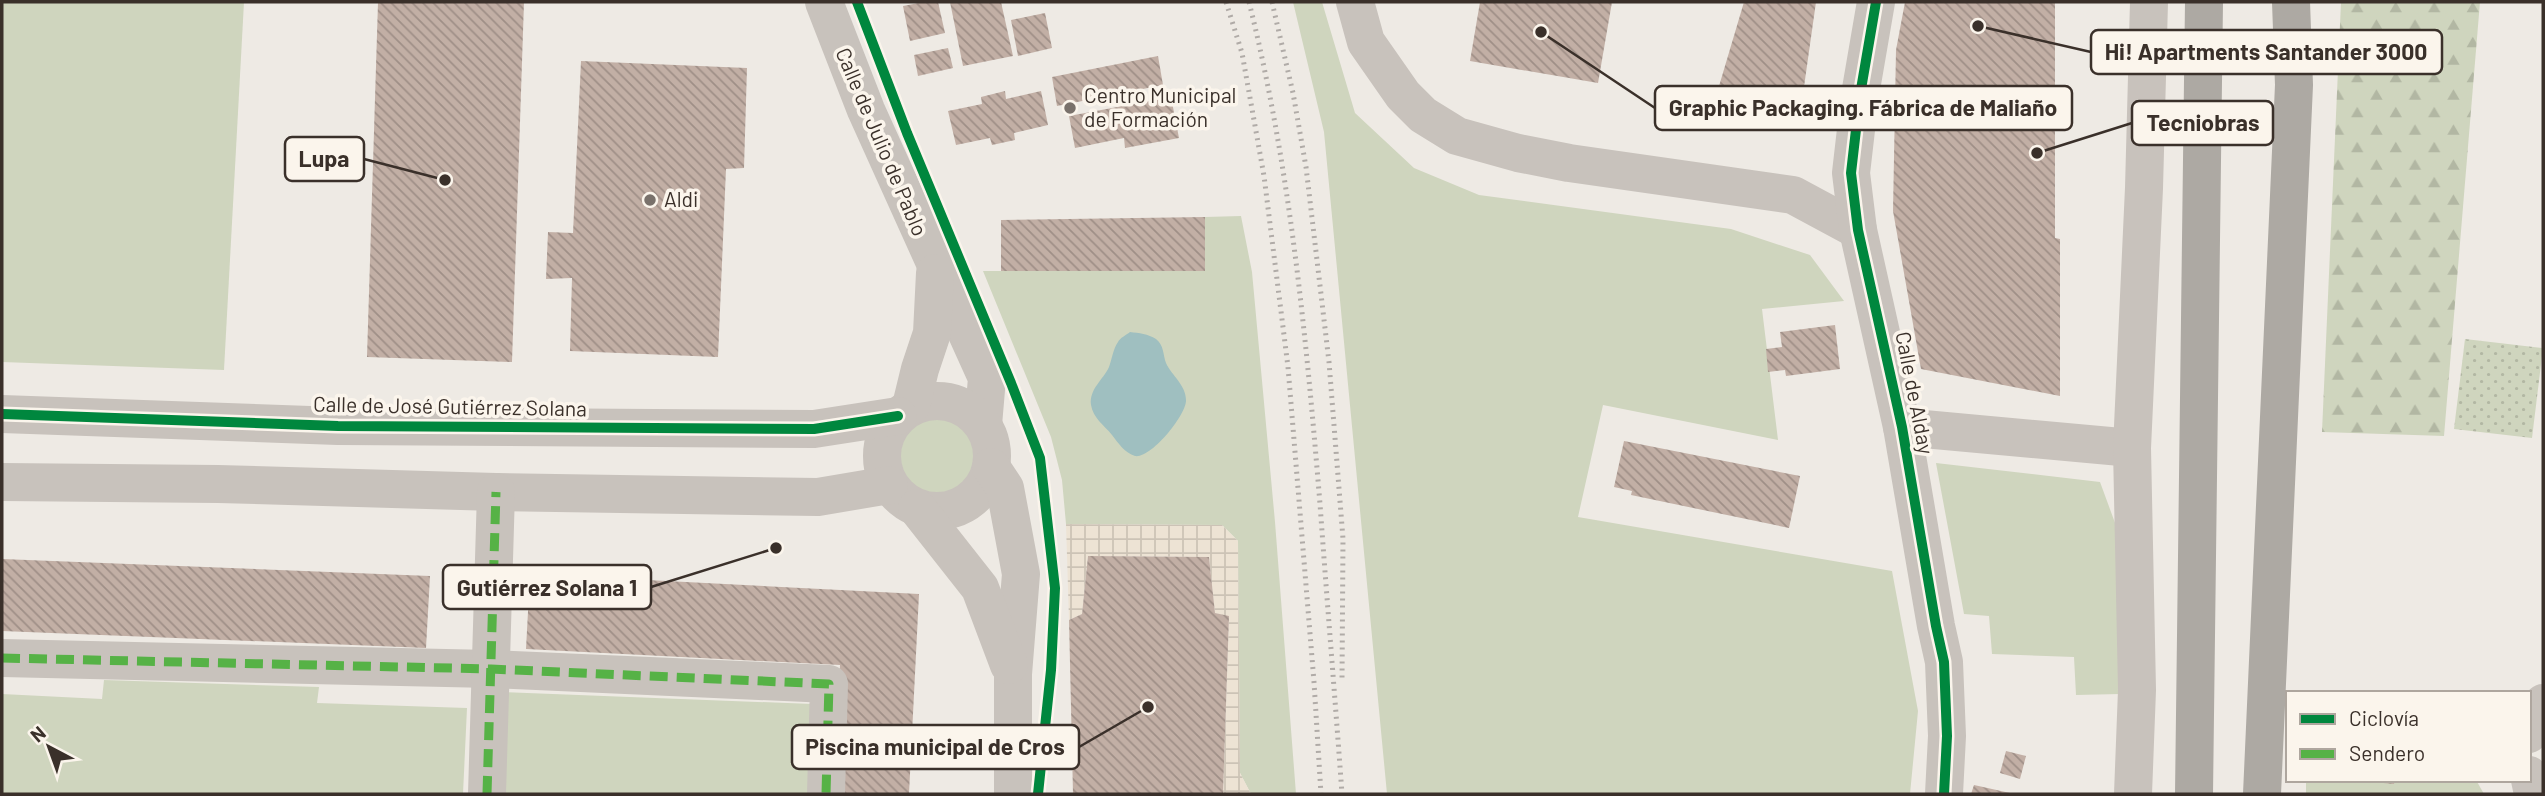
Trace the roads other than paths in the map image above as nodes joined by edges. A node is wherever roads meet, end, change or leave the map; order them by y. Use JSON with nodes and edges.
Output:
{"nodes":[{"id":1,"x":1354,"y":2,"type":"edge"},
{"id":2,"x":1876,"y":2,"type":"edge"},
{"id":3,"x":2149,"y":2,"type":"edge"},
{"id":4,"x":2204,"y":2,"type":"edge"},
{"id":5,"x":2291,"y":2,"type":"edge"},
{"id":6,"x":2304,"y":2,"type":"edge"},
{"id":7,"x":822,"y":6,"type":"edge"},
{"id":8,"x":2294,"y":85,"type":"junction"},
{"id":9,"x":1858,"y":230,"type":"junction"},
{"id":10,"x":936,"y":268,"type":"junction"},
{"id":11,"x":904,"y":411,"type":"junction"},
{"id":12,"x":2,"y":414,"type":"edge"},
{"id":13,"x":983,"y":425,"type":"junction"},
{"id":14,"x":1902,"y":427,"type":"junction"},
{"id":15,"x":2132,"y":448,"type":"junction"},
{"id":16,"x":991,"y":467,"type":"junction"},
{"id":17,"x":2,"y":482,"type":"edge"},
{"id":18,"x":496,"y":492,"type":"junction"},
{"id":19,"x":903,"y":497,"type":"junction"},
{"id":20,"x":2,"y":658,"type":"edge"},
{"id":21,"x":491,"y":669,"type":"junction"},
{"id":22,"x":1013,"y":674,"type":"junction"},
{"id":23,"x":2543,"y":703,"type":"edge"},
{"id":24,"x":2531,"y":730,"type":"edge"},
{"id":25,"x":487,"y":794,"type":"edge"},
{"id":26,"x":826,"y":794,"type":"edge"},
{"id":27,"x":1013,"y":794,"type":"edge"},
{"id":28,"x":1944,"y":794,"type":"edge"},
{"id":29,"x":2133,"y":794,"type":"edge"},
{"id":30,"x":2194,"y":794,"type":"edge"},
{"id":31,"x":2262,"y":794,"type":"edge"}],
"edges":[{"from":1,"to":9,"type":"street"},
{"from":2,"to":9,"type":"street","name":"Calle de Alday"},
{"from":3,"to":15,"type":"street"},
{"from":4,"to":30,"type":"highway"},
{"from":5,"to":8,"type":"highway"},
{"from":6,"to":8,"type":"highway"},
{"from":7,"to":10,"type":"street","name":"Calle de Julio de Pablo"},
{"from":8,"to":31,"type":"highway"},
{"from":9,"to":14,"type":"street","name":"Calle de Alday"},
{"from":10,"to":11,"type":"street","name":"Calle de Julio de Pablo"},
{"from":10,"to":13,"type":"street","name":"Calle de Julio de Pablo"},
{"from":11,"to":12,"type":"street","name":"Calle de José Gutiérrez Solana"},
{"from":11,"to":13,"type":"street"},
{"from":11,"to":19,"type":"street"},
{"from":13,"to":16,"type":"street"},
{"from":14,"to":15,"type":"street"},
{"from":14,"to":28,"type":"street","name":"Calle de Alday"},
{"from":15,"to":29,"type":"street"},
{"from":16,"to":19,"type":"street"},
{"from":16,"to":22,"type":"street"},
{"from":17,"to":18,"type":"street"},
{"from":18,"to":19,"type":"street"},
{"from":18,"to":21,"type":"street"},
{"from":19,"to":22,"type":"street"},
{"from":20,"to":21,"type":"street"},
{"from":21,"to":25,"type":"street"},
{"from":21,"to":26,"type":"street"},
{"from":22,"to":27,"type":"street"},
{"from":23,"to":24,"type":"street"}]}
